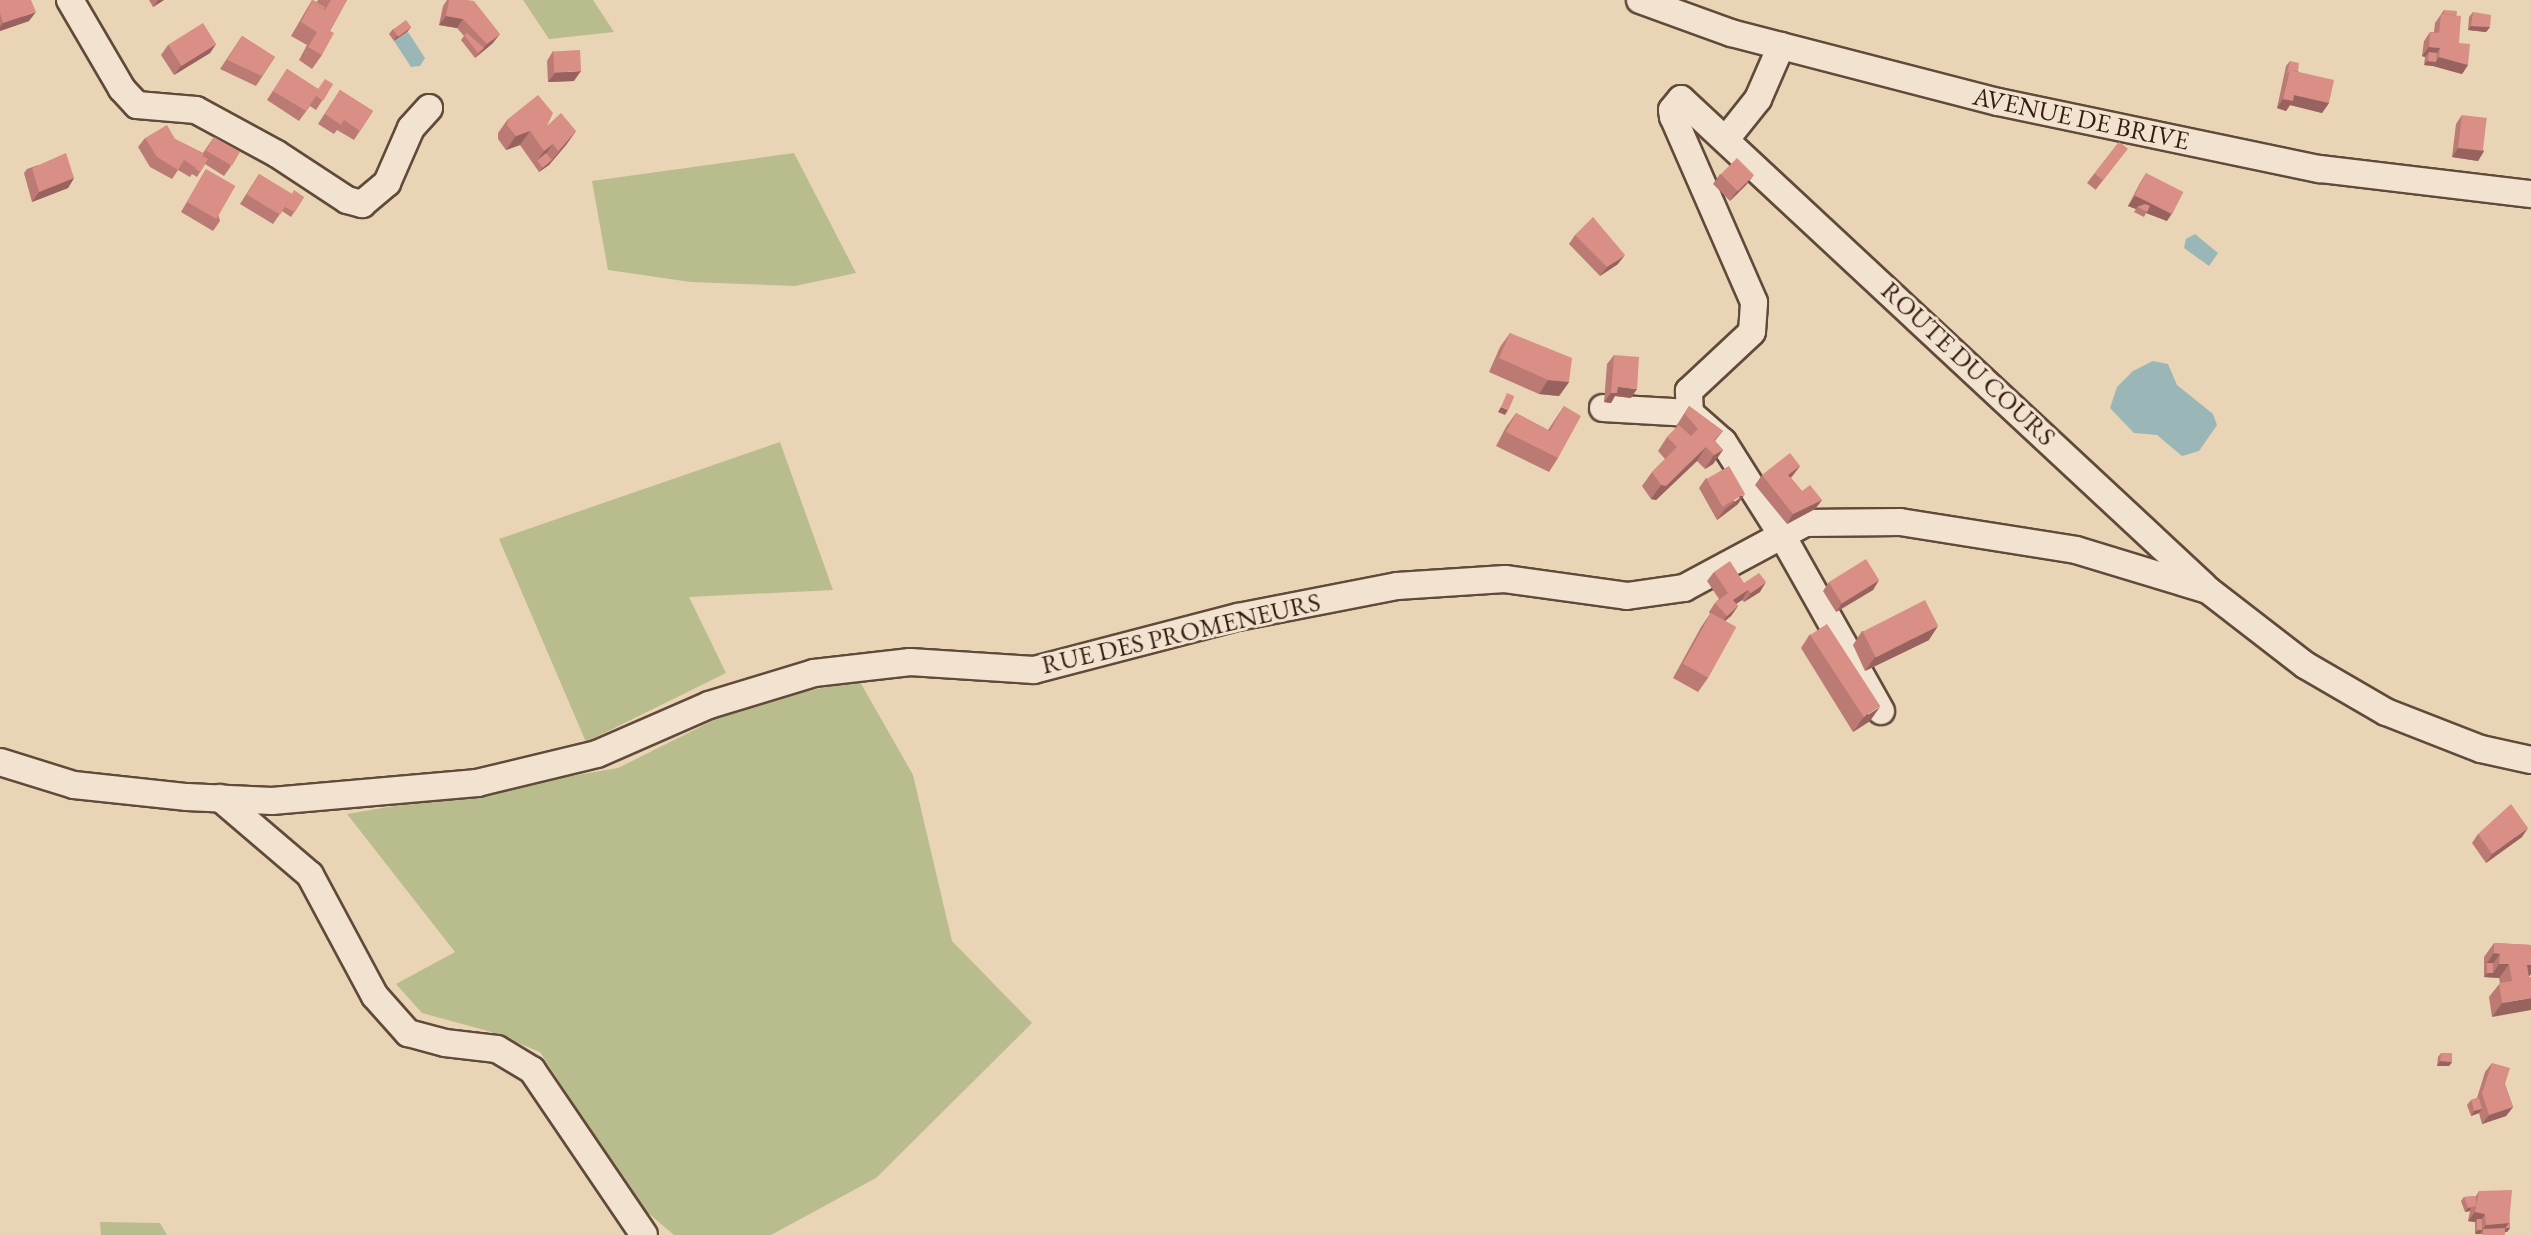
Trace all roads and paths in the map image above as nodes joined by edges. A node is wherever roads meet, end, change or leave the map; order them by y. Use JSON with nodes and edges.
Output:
{"nodes":[{"id":1,"x":70,"y":0,"type":"edge"},
{"id":2,"x":1640,"y":0,"type":"edge"},
{"id":3,"x":1683,"y":7,"type":"edge"},
{"id":4,"x":1782,"y":46,"type":"junction"},
{"id":5,"x":429,"y":108,"type":"dead end"},
{"id":6,"x":1727,"y":138,"type":"junction"},
{"id":7,"x":2531,"y":194,"type":"edge"},
{"id":8,"x":1604,"y":408,"type":"dead end"},
{"id":9,"x":1690,"y":413,"type":"junction"},
{"id":10,"x":1780,"y":532,"type":"junction"},
{"id":11,"x":2208,"y":590,"type":"junction"},
{"id":12,"x":1881,"y":711,"type":"edge"},
{"id":13,"x":2531,"y":760,"type":"edge"},
{"id":14,"x":0,"y":762,"type":"edge"},
{"id":15,"x":220,"y":799,"type":"junction"},
{"id":16,"x":644,"y":1235,"type":"edge"}],
"edges":[{"from":1,"to":5,"type":"street"},
{"from":2,"to":3,"type":"street","name":"AVENUE DE BRIVE"},
{"from":3,"to":4,"type":"street","name":"AVENUE DE BRIVE"},
{"from":4,"to":6,"type":"street"},
{"from":4,"to":7,"type":"street","name":"AVENUE DE BRIVE"},
{"from":6,"to":9,"type":"street","name":"ROUTE DU COURS"},
{"from":6,"to":11,"type":"street","name":"ROUTE DU COURS"},
{"from":8,"to":9,"type":"street"},
{"from":9,"to":10,"type":"street"},
{"from":10,"to":11,"type":"street","name":"ROUTE DU COURS"},
{"from":10,"to":12,"type":"street"},
{"from":10,"to":15,"type":"street","name":"RUE DES PROMENEURS"},
{"from":11,"to":13,"type":"street","name":"ROUTE DU COURS"},
{"from":14,"to":15,"type":"street","name":"RUE DES PROMENEURS"},
{"from":15,"to":16,"type":"street"}]}
